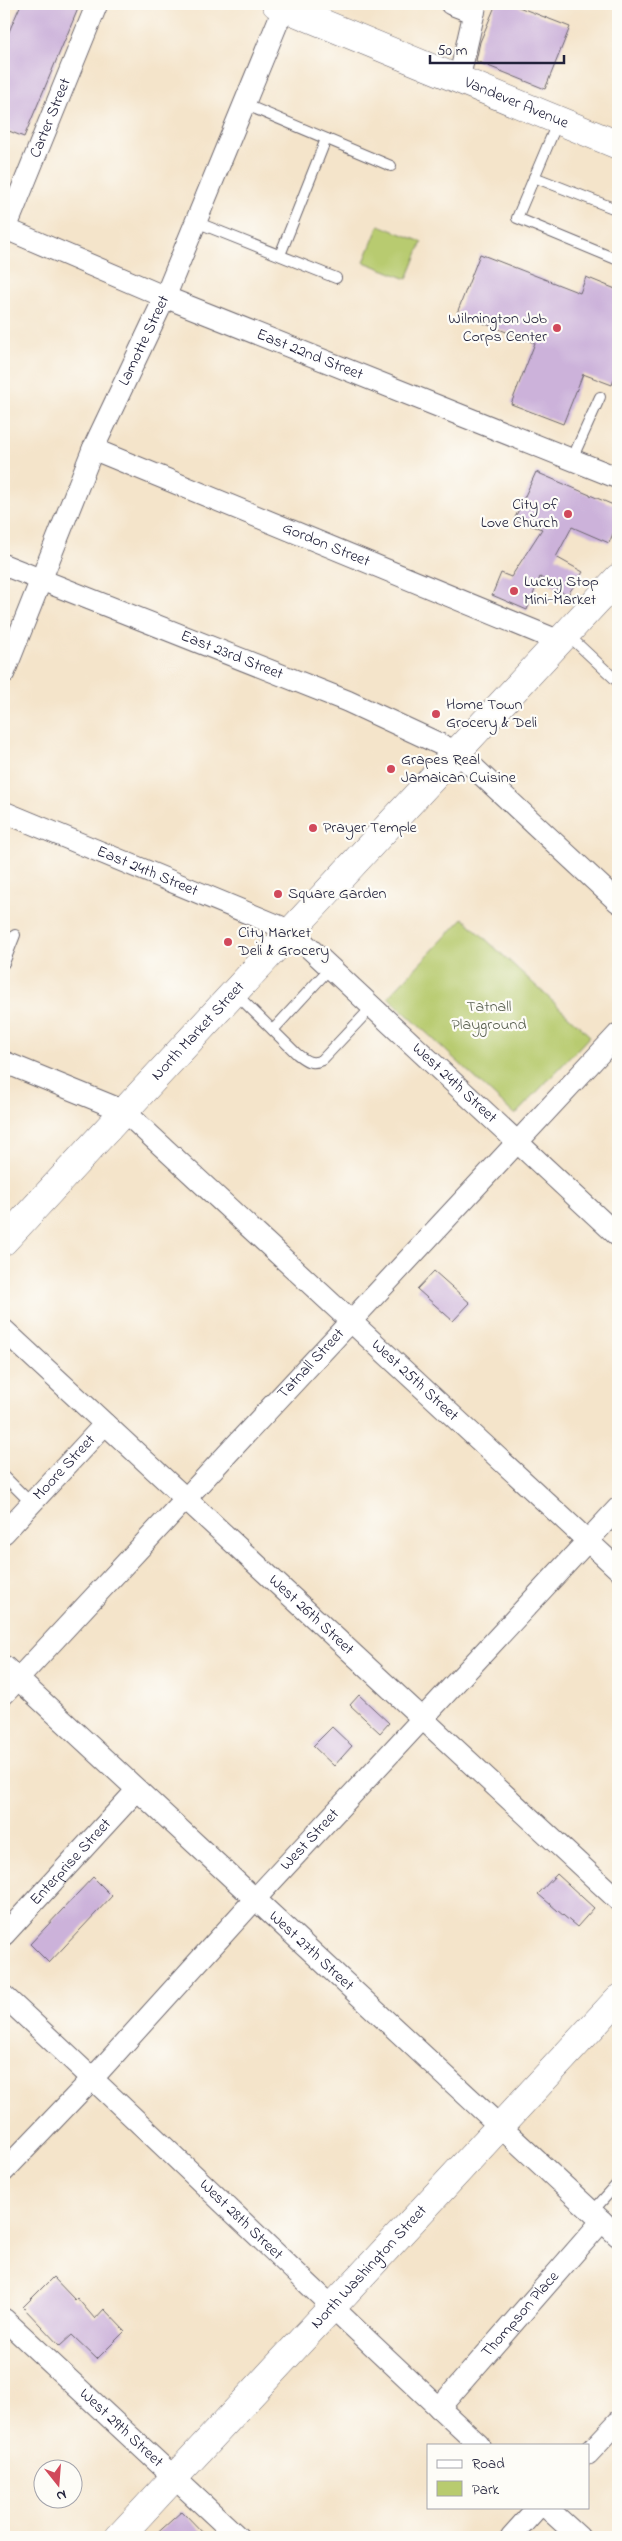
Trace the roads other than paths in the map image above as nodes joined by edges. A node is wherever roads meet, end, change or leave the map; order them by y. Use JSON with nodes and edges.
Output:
{"nodes":[{"id":1,"x":97,"y":4,"type":"edge"},
{"id":2,"x":451,"y":4,"type":"edge"},
{"id":3,"x":280,"y":5,"type":"edge"},
{"id":4,"x":475,"y":8,"type":"edge"},
{"id":5,"x":459,"y":79,"type":"junction"},
{"id":6,"x":244,"y":104,"type":"junction"},
{"id":7,"x":558,"y":120,"type":"junction"},
{"id":8,"x":326,"y":139,"type":"junction"},
{"id":9,"x":618,"y":145,"type":"edge"},
{"id":10,"x":391,"y":166,"type":"dead end"},
{"id":11,"x":534,"y":177,"type":"junction"},
{"id":12,"x":618,"y":210,"type":"edge"},
{"id":13,"x":196,"y":222,"type":"junction"},
{"id":14,"x":4,"y":230,"type":"edge"},
{"id":15,"x":280,"y":255,"type":"junction"},
{"id":16,"x":618,"y":260,"type":"edge"},
{"id":17,"x":336,"y":278,"type":"dead end"},
{"id":18,"x":165,"y":297,"type":"junction"},
{"id":19,"x":600,"y":397,"type":"dead end"},
{"id":20,"x":93,"y":449,"type":"junction"},
{"id":21,"x":572,"y":459,"type":"junction"},
{"id":22,"x":618,"y":478,"type":"edge"},
{"id":23,"x":4,"y":565,"type":"edge"},
{"id":24,"x":618,"y":578,"type":"edge"},
{"id":25,"x":41,"y":581,"type":"junction"},
{"id":26,"x":563,"y":638,"type":"junction"},
{"id":27,"x":4,"y":673,"type":"edge"},
{"id":28,"x":618,"y":682,"type":"edge"},
{"id":29,"x":457,"y":752,"type":"junction"},
{"id":30,"x":4,"y":812,"type":"edge"},
{"id":31,"x":618,"y":902,"type":"edge"},
{"id":32,"x":291,"y":931,"type":"junction"},
{"id":33,"x":15,"y":935,"type":"dead end"},
{"id":34,"x":4,"y":963,"type":"edge"},
{"id":35,"x":330,"y":968,"type":"junction"},
{"id":36,"x":234,"y":992,"type":"junction"},
{"id":37,"x":372,"y":1007,"type":"junction"},
{"id":38,"x":273,"y":1030,"type":"junction"},
{"id":39,"x":618,"y":1034,"type":"edge"},
{"id":40,"x":4,"y":1062,"type":"edge"},
{"id":41,"x":124,"y":1111,"type":"junction"},
{"id":42,"x":518,"y":1142,"type":"junction"},
{"id":43,"x":618,"y":1236,"type":"edge"},
{"id":44,"x":4,"y":1241,"type":"edge"},
{"id":45,"x":352,"y":1320,"type":"junction"},
{"id":46,"x":4,"y":1330,"type":"edge"},
{"id":47,"x":105,"y":1424,"type":"junction"},
{"id":48,"x":4,"y":1476,"type":"edge"},
{"id":49,"x":185,"y":1499,"type":"junction"},
{"id":50,"x":31,"y":1503,"type":"junction"},
{"id":51,"x":618,"y":1508,"type":"edge"},
{"id":52,"x":4,"y":1533,"type":"edge"},
{"id":53,"x":588,"y":1541,"type":"junction"},
{"id":54,"x":618,"y":1569,"type":"edge"},
{"id":55,"x":8,"y":1679,"type":"edge"},
{"id":56,"x":422,"y":1719,"type":"junction"},
{"id":57,"x":137,"y":1790,"type":"junction"},
{"id":58,"x":255,"y":1899,"type":"junction"},
{"id":59,"x":618,"y":1900,"type":"edge"},
{"id":60,"x":4,"y":1935,"type":"edge"},
{"id":61,"x":4,"y":1996,"type":"edge"},
{"id":62,"x":618,"y":1999,"type":"edge"},
{"id":63,"x":93,"y":2078,"type":"junction"},
{"id":64,"x":500,"y":2126,"type":"junction"},
{"id":65,"x":4,"y":2171,"type":"edge"},
{"id":66,"x":618,"y":2183,"type":"edge"},
{"id":67,"x":597,"y":2216,"type":"junction"},
{"id":68,"x":618,"y":2236,"type":"edge"},
{"id":69,"x":331,"y":2308,"type":"junction"},
{"id":70,"x":4,"y":2319,"type":"edge"},
{"id":71,"x":439,"y":2408,"type":"junction"},
{"id":72,"x":618,"y":2422,"type":"edge"},
{"id":73,"x":478,"y":2444,"type":"edge"},
{"id":74,"x":590,"y":2452,"type":"edge"},
{"id":75,"x":175,"y":2478,"type":"junction"},
{"id":76,"x":537,"y":2508,"type":"edge"},
{"id":77,"x":547,"y":2508,"type":"edge"},
{"id":78,"x":119,"y":2537,"type":"edge"},
{"id":79,"x":238,"y":2537,"type":"edge"},
{"id":80,"x":511,"y":2537,"type":"edge"},
{"id":81,"x":578,"y":2537,"type":"edge"}],
"edges":[{"from":1,"to":14,"type":"street","name":"Carter Street"},
{"from":2,"to":4,"type":"street"},
{"from":3,"to":5,"type":"main road","name":"Vandever Avenue"},
{"from":3,"to":6,"type":"street","name":"Lamotte Street"},
{"from":4,"to":5,"type":"street"},
{"from":5,"to":7,"type":"main road","name":"Vandever Avenue"},
{"from":6,"to":8,"type":"lane"},
{"from":6,"to":13,"type":"street","name":"Lamotte Street"},
{"from":7,"to":9,"type":"main road","name":"Vandever Avenue"},
{"from":7,"to":11,"type":"lane"},
{"from":8,"to":10,"type":"lane"},
{"from":8,"to":15,"type":"lane"},
{"from":11,"to":12,"type":"lane"},
{"from":11,"to":16,"type":"lane"},
{"from":13,"to":15,"type":"lane"},
{"from":13,"to":18,"type":"street","name":"Lamotte Street"},
{"from":14,"to":18,"type":"street","name":"East 22nd Street"},
{"from":15,"to":17,"type":"lane"},
{"from":18,"to":20,"type":"street","name":"Lamotte Street"},
{"from":18,"to":21,"type":"street","name":"East 22nd Street"},
{"from":19,"to":21,"type":"lane"},
{"from":20,"to":25,"type":"street","name":"Lamotte Street"},
{"from":20,"to":26,"type":"street","name":"Gordon Street"},
{"from":21,"to":22,"type":"street","name":"East 22nd Street"},
{"from":23,"to":25,"type":"street","name":"East 23rd Street"},
{"from":24,"to":26,"type":"main road","name":"North Market Street"},
{"from":25,"to":27,"type":"street","name":"Lamotte Street"},
{"from":25,"to":29,"type":"street","name":"East 23rd Street"},
{"from":26,"to":28,"type":"lane"},
{"from":26,"to":29,"type":"main road","name":"North Market Street"},
{"from":29,"to":31,"type":"street","name":"East 23rd Street"},
{"from":29,"to":32,"type":"main road","name":"North Market Street"},
{"from":30,"to":32,"type":"street","name":"East 24th Street"},
{"from":32,"to":35,"type":"street","name":"West 24th Street"},
{"from":32,"to":36,"type":"main road","name":"North Market Street"},
{"from":33,"to":34,"type":"lane"},
{"from":35,"to":37,"type":"street","name":"West 24th Street"},
{"from":35,"to":38,"type":"lane"},
{"from":36,"to":38,"type":"lane"},
{"from":36,"to":41,"type":"main road","name":"North Market Street"},
{"from":37,"to":38,"type":"lane"},
{"from":37,"to":42,"type":"street","name":"West 24th Street"},
{"from":39,"to":42,"type":"street","name":"Tatnall Street"},
{"from":40,"to":41,"type":"street"},
{"from":41,"to":44,"type":"main road","name":"North Market Street"},
{"from":41,"to":45,"type":"street","name":"West 25th Street"},
{"from":42,"to":43,"type":"street","name":"West 24th Street"},
{"from":42,"to":45,"type":"street","name":"Tatnall Street"},
{"from":45,"to":49,"type":"street","name":"Tatnall Street"},
{"from":45,"to":53,"type":"street","name":"West 25th Street"},
{"from":46,"to":47,"type":"street","name":"West 26th Street"},
{"from":47,"to":49,"type":"street","name":"West 26th Street"},
{"from":47,"to":50,"type":"street","name":"Moore Street"},
{"from":48,"to":50,"type":"lane"},
{"from":49,"to":55,"type":"street","name":"Tatnall Street"},
{"from":49,"to":56,"type":"street","name":"West 26th Street"},
{"from":50,"to":52,"type":"street","name":"Moore Street"},
{"from":51,"to":53,"type":"street","name":"West Street"},
{"from":53,"to":54,"type":"street","name":"West 25th Street"},
{"from":53,"to":56,"type":"street","name":"West Street"},
{"from":55,"to":57,"type":"street","name":"West 27th Street"},
{"from":56,"to":58,"type":"street","name":"West Street"},
{"from":56,"to":59,"type":"street","name":"West 26th Street"},
{"from":57,"to":58,"type":"street","name":"West 27th Street"},
{"from":57,"to":60,"type":"street","name":"Enterprise Street"},
{"from":58,"to":63,"type":"street","name":"West Street"},
{"from":58,"to":64,"type":"street","name":"West 27th Street"},
{"from":61,"to":63,"type":"street","name":"West 28th Street"},
{"from":62,"to":64,"type":"main road","name":"North Washington Street"},
{"from":63,"to":65,"type":"street","name":"West Street"},
{"from":63,"to":69,"type":"street","name":"West 28th Street"},
{"from":64,"to":67,"type":"street","name":"West 27th Street"},
{"from":64,"to":69,"type":"main road","name":"North Washington Street"},
{"from":66,"to":67,"type":"lane"},
{"from":67,"to":68,"type":"street","name":"West 27th Street"},
{"from":67,"to":71,"type":"street","name":"Thompson Place"},
{"from":69,"to":71,"type":"street","name":"West 28th Street"},
{"from":69,"to":75,"type":"main road","name":"North Washington Street"},
{"from":70,"to":75,"type":"street","name":"West 29th Street"},
{"from":71,"to":73,"type":"street","name":"West 28th Street"},
{"from":72,"to":74,"type":"street"},
{"from":75,"to":78,"type":"main road","name":"North Washington Street"},
{"from":75,"to":79,"type":"street","name":"West 29th Street"},
{"from":76,"to":80,"type":"street"},
{"from":77,"to":81,"type":"street"}]}
